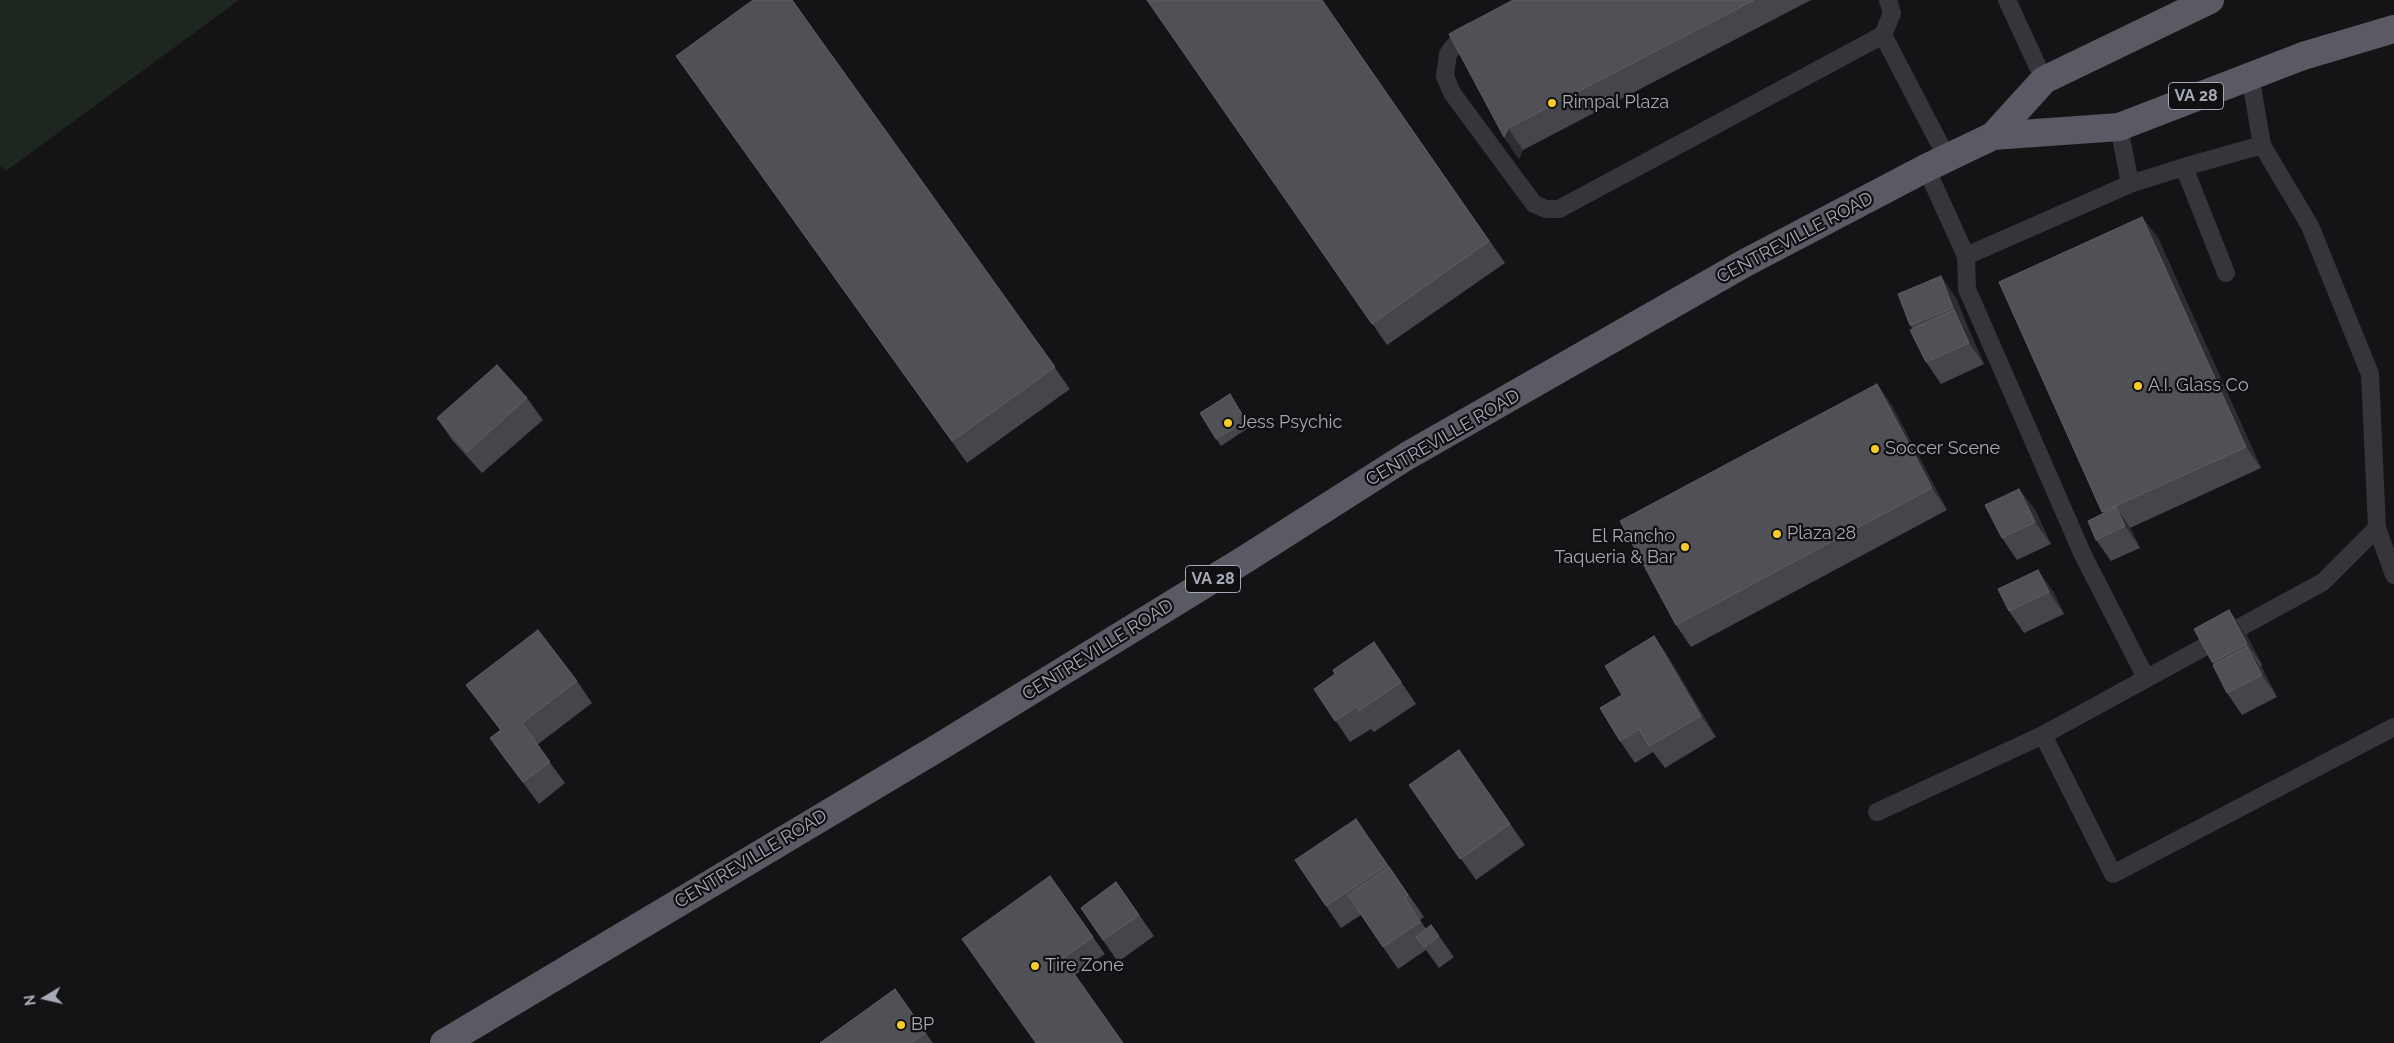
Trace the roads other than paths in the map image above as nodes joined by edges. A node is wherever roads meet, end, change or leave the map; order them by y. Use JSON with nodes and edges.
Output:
{"nodes":[{"id":1,"x":1888,"y":0,"type":"edge"},
{"id":2,"x":2007,"y":0,"type":"edge"},
{"id":3,"x":2210,"y":0,"type":"edge"},
{"id":4,"x":2184,"y":8,"type":"edge"},
{"id":5,"x":1487,"y":23,"type":"edge"},
{"id":6,"x":2394,"y":29,"type":"edge"},
{"id":7,"x":1882,"y":35,"type":"junction"},
{"id":8,"x":2250,"y":75,"type":"junction"},
{"id":9,"x":2044,"y":80,"type":"junction"},
{"id":10,"x":2119,"y":127,"type":"junction"},
{"id":11,"x":1993,"y":136,"type":"junction"},
{"id":12,"x":2262,"y":145,"type":"junction"},
{"id":13,"x":1936,"y":163,"type":"junction"},
{"id":14,"x":2184,"y":167,"type":"junction"},
{"id":15,"x":2130,"y":184,"type":"junction"},
{"id":16,"x":1966,"y":256,"type":"junction"},
{"id":17,"x":2226,"y":273,"type":"dead end"},
{"id":18,"x":2378,"y":528,"type":"junction"},
{"id":19,"x":2394,"y":575,"type":"edge"},
{"id":20,"x":2146,"y":678,"type":"junction"},
{"id":21,"x":2394,"y":727,"type":"edge"},
{"id":22,"x":2043,"y":734,"type":"junction"},
{"id":23,"x":1877,"y":812,"type":"dead end"},
{"id":24,"x":444,"y":1043,"type":"edge"}],
"edges":[{"from":1,"to":7,"type":"lane"},
{"from":2,"to":9,"type":"lane"},
{"from":3,"to":4,"type":"highway","name":"CENTREVILLE ROAD","number":"VA 28"},
{"from":4,"to":9,"type":"highway","name":"CENTREVILLE ROAD","number":"VA 28"},
{"from":5,"to":7,"type":"lane"},
{"from":6,"to":8,"type":"highway","name":"CENTREVILLE ROAD","number":"VA 28"},
{"from":7,"to":13,"type":"lane"},
{"from":8,"to":10,"type":"highway","name":"CENTREVILLE ROAD","number":"VA 28"},
{"from":8,"to":12,"type":"lane"},
{"from":9,"to":11,"type":"highway","name":"CENTREVILLE ROAD","number":"VA 28"},
{"from":10,"to":11,"type":"highway","name":"CENTREVILLE ROAD","number":"VA 28"},
{"from":10,"to":15,"type":"lane"},
{"from":11,"to":13,"type":"highway","name":"CENTREVILLE ROAD","number":"VA 28"},
{"from":12,"to":14,"type":"lane"},
{"from":12,"to":18,"type":"lane"},
{"from":13,"to":16,"type":"lane"},
{"from":13,"to":24,"type":"highway","name":"CENTREVILLE ROAD","number":"VA 28"},
{"from":14,"to":15,"type":"lane"},
{"from":14,"to":17,"type":"lane"},
{"from":15,"to":16,"type":"lane"},
{"from":16,"to":20,"type":"lane"},
{"from":18,"to":19,"type":"lane"},
{"from":18,"to":20,"type":"lane"},
{"from":20,"to":22,"type":"lane"},
{"from":21,"to":22,"type":"lane"},
{"from":22,"to":23,"type":"lane"}]}
